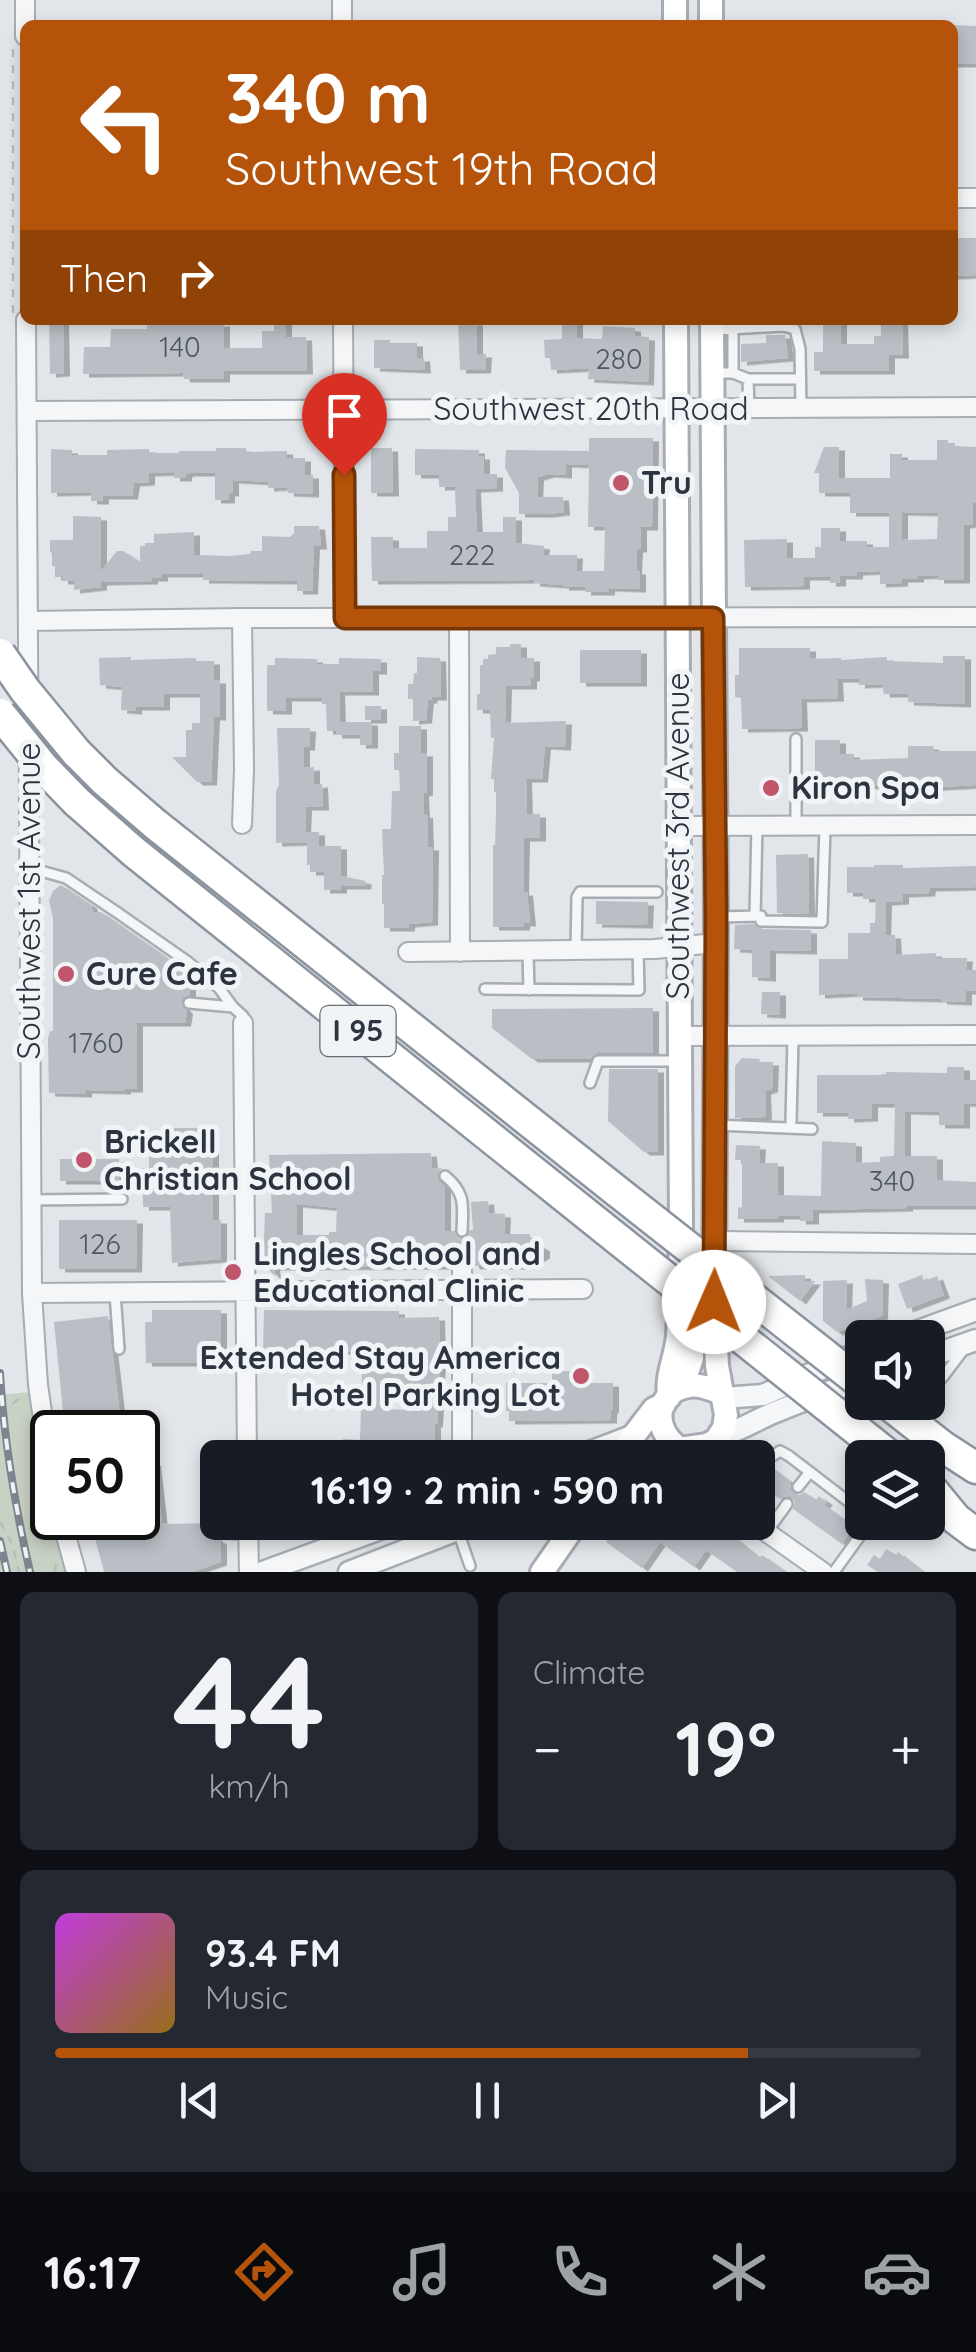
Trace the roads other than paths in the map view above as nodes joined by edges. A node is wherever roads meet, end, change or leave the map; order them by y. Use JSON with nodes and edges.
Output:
{"nodes":[{"id":1,"x":26,"y":325,"type":"edge"},
{"id":2,"x":344,"y":325,"type":"edge"},
{"id":3,"x":676,"y":325,"type":"edge"},
{"id":4,"x":719,"y":326,"type":"edge"},
{"id":5,"x":722,"y":373,"type":"junction"},
{"id":6,"x":748,"y":379,"type":"junction"},
{"id":7,"x":800,"y":379,"type":"junction"},
{"id":8,"x":976,"y":407,"type":"edge"},
{"id":9,"x":749,"y":408,"type":"junction"},
{"id":10,"x":801,"y":408,"type":"junction"},
{"id":11,"x":676,"y":409,"type":"junction"},
{"id":12,"x":712,"y":409,"type":"junction"},
{"id":13,"x":344,"y":410,"type":"junction"},
{"id":14,"x":27,"y":411,"type":"junction"},
{"id":15,"x":976,"y":616,"type":"edge"},
{"id":16,"x":242,"y":618,"type":"junction"},
{"id":17,"x":345,"y":618,"type":"junction"},
{"id":18,"x":459,"y":618,"type":"junction"},
{"id":19,"x":678,"y":618,"type":"junction"},
{"id":20,"x":713,"y":618,"type":"junction"},
{"id":21,"x":28,"y":620,"type":"junction"},
{"id":22,"x":0,"y":654,"type":"edge"},
{"id":23,"x":0,"y":714,"type":"edge"},
{"id":24,"x":796,"y":740,"type":"dead end"},
{"id":25,"x":242,"y":824,"type":"dead end"},
{"id":26,"x":976,"y":825,"type":"edge"},
{"id":27,"x":678,"y":826,"type":"junction"},
{"id":28,"x":715,"y":826,"type":"junction"},
{"id":29,"x":756,"y":826,"type":"junction"},
{"id":30,"x":796,"y":826,"type":"junction"},
{"id":31,"x":825,"y":826,"type":"junction"},
{"id":32,"x":30,"y":868,"type":"junction"},
{"id":33,"x":656,"y":892,"type":"dead end"},
{"id":34,"x":755,"y":916,"type":"junction"},
{"id":35,"x":716,"y":917,"type":"junction"},
{"id":36,"x":716,"y":944,"type":"junction"},
{"id":37,"x":679,"y":946,"type":"junction"},
{"id":38,"x":576,"y":950,"type":"junction"},
{"id":39,"x":638,"y":950,"type":"junction"},
{"id":40,"x":408,"y":952,"type":"dead end"},
{"id":41,"x":460,"y":952,"type":"junction"},
{"id":42,"x":528,"y":952,"type":"junction"},
{"id":43,"x":485,"y":990,"type":"dead end"},
{"id":44,"x":529,"y":990,"type":"junction"},
{"id":45,"x":189,"y":1003,"type":"dead end"},
{"id":46,"x":238,"y":1015,"type":"junction"},
{"id":47,"x":679,"y":1036,"type":"junction"},
{"id":48,"x":714,"y":1036,"type":"junction"},
{"id":49,"x":793,"y":1036,"type":"junction"},
{"id":50,"x":976,"y":1036,"type":"edge"},
{"id":51,"x":679,"y":1061,"type":"junction"},
{"id":52,"x":590,"y":1083,"type":"dead end"},
{"id":53,"x":790,"y":1122,"type":"dead end"},
{"id":54,"x":714,"y":1125,"type":"junction"},
{"id":55,"x":812,"y":1129,"type":"dead end"},
{"id":56,"x":445,"y":1176,"type":"dead end"},
{"id":57,"x":122,"y":1199,"type":"dead end"},
{"id":58,"x":30,"y":1200,"type":"junction"},
{"id":59,"x":462,"y":1230,"type":"tunnel mouth"},
{"id":60,"x":715,"y":1241,"type":"junction"},
{"id":61,"x":976,"y":1244,"type":"edge"},
{"id":62,"x":462,"y":1266,"type":"tunnel mouth"},
{"id":63,"x":583,"y":1289,"type":"dead end"},
{"id":64,"x":247,"y":1290,"type":"junction"},
{"id":65,"x":462,"y":1290,"type":"junction"},
{"id":66,"x":115,"y":1292,"type":"junction"},
{"id":67,"x":32,"y":1293,"type":"junction"},
{"id":68,"x":968,"y":1313,"type":"edge"},
{"id":69,"x":972,"y":1341,"type":"edge"},
{"id":70,"x":119,"y":1349,"type":"dead end"},
{"id":71,"x":945,"y":1351,"type":"edge"},
{"id":72,"x":845,"y":1359,"type":"edge"},
{"id":73,"x":845,"y":1369,"type":"edge"},
{"id":74,"x":945,"y":1374,"type":"edge"},
{"id":75,"x":845,"y":1388,"type":"edge"},
{"id":76,"x":672,"y":1396,"type":"junction"},
{"id":77,"x":722,"y":1396,"type":"junction"},
{"id":78,"x":42,"y":1410,"type":"edge"},
{"id":79,"x":908,"y":1420,"type":"edge"},
{"id":80,"x":634,"y":1435,"type":"junction"},
{"id":81,"x":248,"y":1440,"type":"edge"},
{"id":82,"x":462,"y":1440,"type":"edge"},
{"id":83,"x":621,"y":1440,"type":"edge"},
{"id":84,"x":630,"y":1440,"type":"edge"},
{"id":85,"x":668,"y":1440,"type":"edge"},
{"id":86,"x":718,"y":1440,"type":"edge"},
{"id":87,"x":724,"y":1440,"type":"edge"},
{"id":88,"x":869,"y":1440,"type":"edge"},
{"id":89,"x":775,"y":1454,"type":"edge"},
{"id":90,"x":976,"y":1468,"type":"edge"},
{"id":91,"x":810,"y":1472,"type":"junction"},
{"id":92,"x":798,"y":1488,"type":"dead end"},
{"id":93,"x":945,"y":1494,"type":"edge"},
{"id":94,"x":845,"y":1499,"type":"edge"},
{"id":95,"x":787,"y":1504,"type":"dead end"},
{"id":96,"x":945,"y":1505,"type":"edge"},
{"id":97,"x":976,"y":1513,"type":"edge"},
{"id":98,"x":775,"y":1514,"type":"edge"},
{"id":99,"x":976,"y":1534,"type":"edge"},
{"id":100,"x":67,"y":1540,"type":"edge"},
{"id":101,"x":248,"y":1540,"type":"edge"},
{"id":102,"x":350,"y":1540,"type":"edge"},
{"id":103,"x":431,"y":1540,"type":"edge"},
{"id":104,"x":468,"y":1540,"type":"edge"},
{"id":105,"x":564,"y":1540,"type":"edge"},
{"id":106,"x":775,"y":1540,"type":"edge"},
{"id":107,"x":856,"y":1540,"type":"edge"},
{"id":108,"x":470,"y":1566,"type":"dead end"},
{"id":109,"x":813,"y":1569,"type":"edge"},
{"id":110,"x":76,"y":1572,"type":"edge"},
{"id":111,"x":249,"y":1572,"type":"edge"},
{"id":112,"x":263,"y":1572,"type":"edge"},
{"id":113,"x":349,"y":1572,"type":"edge"},
{"id":114,"x":542,"y":1572,"type":"edge"},
{"id":115,"x":834,"y":1572,"type":"edge"}],
"edges":[{"from":1,"to":14,"type":"street","name":"Southwest 1st Avenue"},
{"from":2,"to":13,"type":"street"},
{"from":3,"to":11,"type":"main road","name":"Southwest 3rd Avenue"},
{"from":4,"to":5,"type":"main road","name":"Southwest 3rd Avenue"},
{"from":4,"to":7,"type":"lane"},
{"from":5,"to":6,"type":"lane"},
{"from":5,"to":12,"type":"main road","name":"Southwest 3rd Avenue"},
{"from":6,"to":7,"type":"lane"},
{"from":6,"to":9,"type":"lane"},
{"from":7,"to":10,"type":"lane"},
{"from":8,"to":10,"type":"street","name":"Southwest 20th Road"},
{"from":9,"to":10,"type":"street","name":"Southwest 20th Road"},
{"from":9,"to":12,"type":"street","name":"Southwest 20th Road"},
{"from":11,"to":12,"type":"street","name":"Southwest 20th Road"},
{"from":11,"to":13,"type":"street","name":"Southwest 20th Road"},
{"from":11,"to":19,"type":"main road","name":"Southwest 3rd Avenue"},
{"from":12,"to":20,"type":"main road","name":"Southwest 3rd Avenue"},
{"from":13,"to":14,"type":"street","name":"Southwest 20th Road"},
{"from":13,"to":17,"type":"street"},
{"from":14,"to":21,"type":"street","name":"Southwest 1st Avenue"},
{"from":15,"to":20,"type":"street"},
{"from":16,"to":17,"type":"street"},
{"from":16,"to":21,"type":"street"},
{"from":16,"to":25,"type":"street"},
{"from":17,"to":18,"type":"street"},
{"from":18,"to":19,"type":"street"},
{"from":18,"to":41,"type":"street"},
{"from":19,"to":20,"type":"street"},
{"from":19,"to":27,"type":"main road","name":"Southwest 3rd Avenue"},
{"from":20,"to":28,"type":"main road","name":"Southwest 3rd Avenue"},
{"from":21,"to":32,"type":"street","name":"Southwest 1st Avenue"},
{"from":22,"to":73,"type":"highway","number":"I 95","bridge":true},
{"from":23,"to":88,"type":"highway","number":"I 95","bridge":true},
{"from":24,"to":30,"type":"lane"},
{"from":26,"to":31,"type":"street"},
{"from":27,"to":28,"type":"street"},
{"from":27,"to":37,"type":"main road","name":"Southwest 3rd Avenue"},
{"from":28,"to":29,"type":"street"},
{"from":28,"to":35,"type":"main road","name":"Southwest 3rd Avenue"},
{"from":29,"to":30,"type":"street"},
{"from":29,"to":34,"type":"lane"},
{"from":30,"to":31,"type":"street"},
{"from":31,"to":34,"type":"lane"},
{"from":32,"to":46,"type":"lane"},
{"from":32,"to":58,"type":"street","name":"Southwest 1st Avenue"},
{"from":33,"to":38,"type":"lane"},
{"from":34,"to":35,"type":"lane"},
{"from":35,"to":36,"type":"main road","name":"Southwest 3rd Avenue"},
{"from":36,"to":37,"type":"street"},
{"from":36,"to":48,"type":"main road","name":"Southwest 3rd Avenue"},
{"from":37,"to":39,"type":"street"},
{"from":37,"to":47,"type":"main road","name":"Southwest 3rd Avenue"},
{"from":38,"to":39,"type":"street"},
{"from":38,"to":42,"type":"street"},
{"from":39,"to":44,"type":"lane"},
{"from":40,"to":41,"type":"street"},
{"from":41,"to":42,"type":"street"},
{"from":42,"to":44,"type":"lane"},
{"from":43,"to":44,"type":"lane"},
{"from":45,"to":46,"type":"lane"},
{"from":46,"to":64,"type":"street"},
{"from":47,"to":48,"type":"street"},
{"from":47,"to":51,"type":"main road","name":"Southwest 3rd Avenue"},
{"from":48,"to":49,"type":"street"},
{"from":48,"to":54,"type":"main road","name":"Southwest 3rd Avenue"},
{"from":49,"to":50,"type":"street"},
{"from":49,"to":53,"type":"lane"},
{"from":51,"to":52,"type":"lane"},
{"from":51,"to":76,"type":"main road","name":"Southwest 3rd Avenue"},
{"from":54,"to":55,"type":"lane"},
{"from":54,"to":60,"type":"main road","name":"Southwest 3rd Avenue"},
{"from":56,"to":59,"type":"lane"},
{"from":57,"to":58,"type":"lane"},
{"from":58,"to":67,"type":"street","name":"Southwest 1st Avenue"},
{"from":60,"to":61,"type":"street"},
{"from":60,"to":77,"type":"main road","name":"Southwest 3rd Avenue"},
{"from":62,"to":65,"type":"street"},
{"from":63,"to":65,"type":"street"},
{"from":64,"to":65,"type":"street"},
{"from":64,"to":66,"type":"street"},
{"from":64,"to":81,"type":"street"},
{"from":65,"to":82,"type":"street"},
{"from":66,"to":67,"type":"street"},
{"from":66,"to":70,"type":"lane"},
{"from":67,"to":78,"type":"street","name":"Southwest 1st Avenue"},
{"from":68,"to":69,"type":"street"},
{"from":69,"to":71,"type":"street"},
{"from":69,"to":74,"type":"lane"},
{"from":72,"to":77,"type":"street"},
{"from":75,"to":87,"type":"street"},
{"from":76,"to":77,"type":"main road"},
{"from":76,"to":80,"type":"main road"},
{"from":76,"to":85,"type":"main road"},
{"from":77,"to":86,"type":"main road"},
{"from":79,"to":90,"type":"highway"},
{"from":80,"to":83,"type":"street"},
{"from":80,"to":84,"type":"main road"},
{"from":89,"to":91,"type":"lane"},
{"from":91,"to":92,"type":"lane"},
{"from":91,"to":94,"type":"lane"},
{"from":93,"to":97,"type":"highway"},
{"from":95,"to":98,"type":"lane"},
{"from":96,"to":99,"type":"highway"},
{"from":100,"to":110,"type":"street"},
{"from":101,"to":111,"type":"street"},
{"from":102,"to":112,"type":"street"},
{"from":103,"to":113,"type":"street"},
{"from":104,"to":108,"type":"lane"},
{"from":105,"to":114,"type":"main road"},
{"from":106,"to":109,"type":"street"},
{"from":107,"to":115,"type":"lane"}]}
